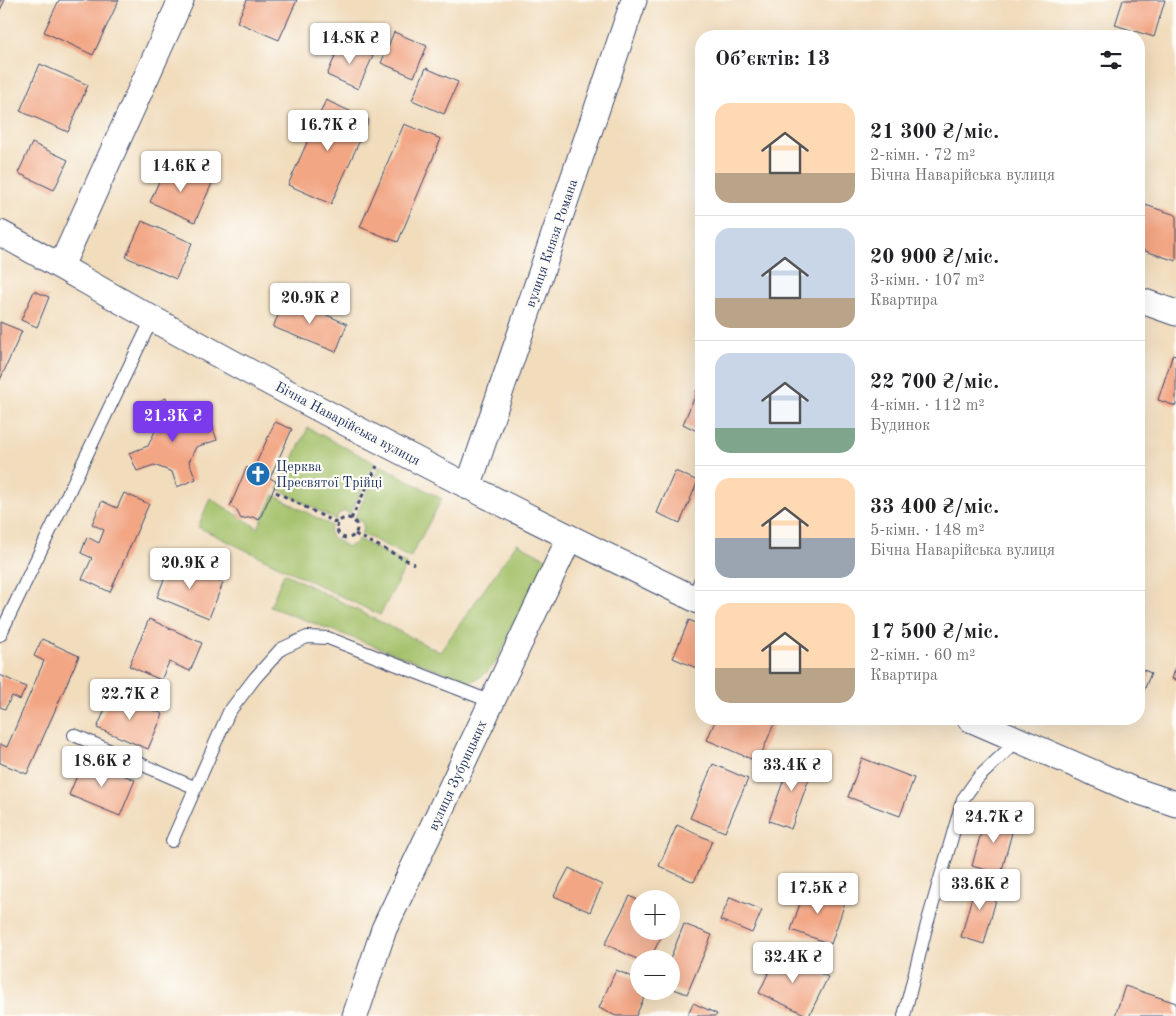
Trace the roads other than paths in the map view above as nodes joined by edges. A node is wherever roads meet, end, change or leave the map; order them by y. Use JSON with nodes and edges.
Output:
{"nodes":[{"id":1,"x":181,"y":0,"type":"edge"},
{"id":2,"x":634,"y":0,"type":"edge"},
{"id":3,"x":0,"y":233,"type":"edge"},
{"id":4,"x":61,"y":266,"type":"junction"},
{"id":5,"x":1145,"y":302,"type":"edge"},
{"id":6,"x":1176,"y":313,"type":"edge"},
{"id":7,"x":152,"y":319,"type":"junction"},
{"id":8,"x":468,"y":487,"type":"junction"},
{"id":9,"x":569,"y":539,"type":"junction"},
{"id":10,"x":695,"y":591,"type":"edge"},
{"id":11,"x":0,"y":635,"type":"edge"},
{"id":12,"x":492,"y":702,"type":"junction"},
{"id":13,"x":984,"y":725,"type":"edge"},
{"id":14,"x":74,"y":735,"type":"dead end"},
{"id":15,"x":1018,"y":740,"type":"junction"},
{"id":16,"x":196,"y":788,"type":"junction"},
{"id":17,"x":1176,"y":804,"type":"edge"},
{"id":18,"x":172,"y":841,"type":"dead end"},
{"id":19,"x":355,"y":1016,"type":"edge"},
{"id":20,"x":904,"y":1016,"type":"edge"}],
"edges":[{"from":1,"to":4,"type":"street"},
{"from":2,"to":8,"type":"street","name":"вулиця Князя Романа"},
{"from":3,"to":4,"type":"street","name":"Бічна Наварійська вулиця"},
{"from":4,"to":7,"type":"street","name":"Бічна Наварійська вулиця"},
{"from":5,"to":6,"type":"street"},
{"from":7,"to":8,"type":"street","name":"Бічна Наварійська вулиця"},
{"from":7,"to":11,"type":"lane"},
{"from":8,"to":9,"type":"street","name":"Бічна Наварійська вулиця"},
{"from":9,"to":10,"type":"street","name":"Бічна Наварійська вулиця"},
{"from":9,"to":12,"type":"street","name":"вулиця Зубрицьких"},
{"from":12,"to":16,"type":"lane"},
{"from":12,"to":19,"type":"street","name":"вулиця Зубрицьких"},
{"from":13,"to":15,"type":"street"},
{"from":14,"to":16,"type":"lane"},
{"from":15,"to":17,"type":"street"},
{"from":15,"to":20,"type":"lane"},
{"from":16,"to":18,"type":"lane"}]}
